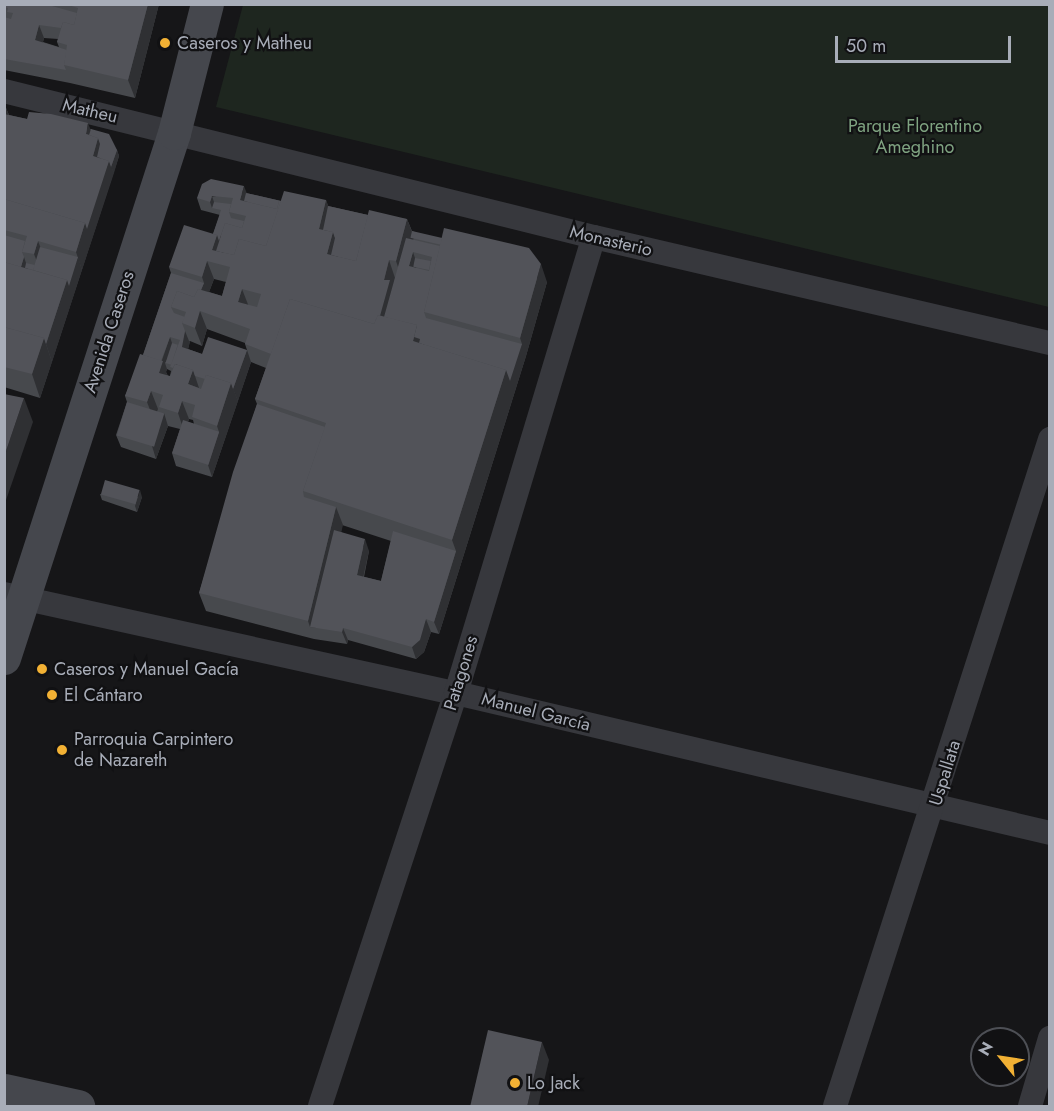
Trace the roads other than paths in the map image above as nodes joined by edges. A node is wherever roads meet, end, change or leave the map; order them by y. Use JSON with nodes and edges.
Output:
{"nodes":[{"id":1,"x":207,"y":4,"type":"edge"},
{"id":2,"x":4,"y":91,"type":"edge"},
{"id":3,"x":174,"y":133,"type":"junction"},
{"id":4,"x":594,"y":237,"type":"junction"},
{"id":5,"x":1050,"y":343,"type":"edge"},
{"id":6,"x":1050,"y":439,"type":"edge"},
{"id":7,"x":13,"y":596,"type":"edge"},
{"id":8,"x":4,"y":657,"type":"edge"},
{"id":9,"x":456,"y":693,"type":"junction"},
{"id":10,"x":934,"y":809,"type":"junction"},
{"id":11,"x":1050,"y":833,"type":"edge"},
{"id":12,"x":1050,"y":1038,"type":"edge"},
{"id":13,"x":4,"y":1090,"type":"edge"},
{"id":14,"x":78,"y":1107,"type":"edge"},
{"id":15,"x":320,"y":1107,"type":"edge"},
{"id":16,"x":835,"y":1107,"type":"edge"},
{"id":17,"x":1030,"y":1107,"type":"edge"}],
"edges":[{"from":1,"to":3,"type":"main road","name":"Avenida Caseros"},
{"from":2,"to":3,"type":"street","name":"Matheu"},
{"from":3,"to":4,"type":"street","name":"Monasterio"},
{"from":3,"to":7,"type":"main road","name":"Avenida Caseros"},
{"from":4,"to":5,"type":"street","name":"Monasterio"},
{"from":4,"to":9,"type":"street","name":"Patagones"},
{"from":6,"to":10,"type":"street","name":"Uspallata"},
{"from":7,"to":8,"type":"main road","name":"Avenida Caseros"},
{"from":7,"to":9,"type":"street","name":"Manuel García"},
{"from":9,"to":10,"type":"street","name":"Manuel García"},
{"from":9,"to":15,"type":"street","name":"Patagones"},
{"from":10,"to":11,"type":"street","name":"Manuel García"},
{"from":10,"to":16,"type":"street","name":"Uspallata"},
{"from":12,"to":17,"type":"street"},
{"from":13,"to":14,"type":"main road"}]}
